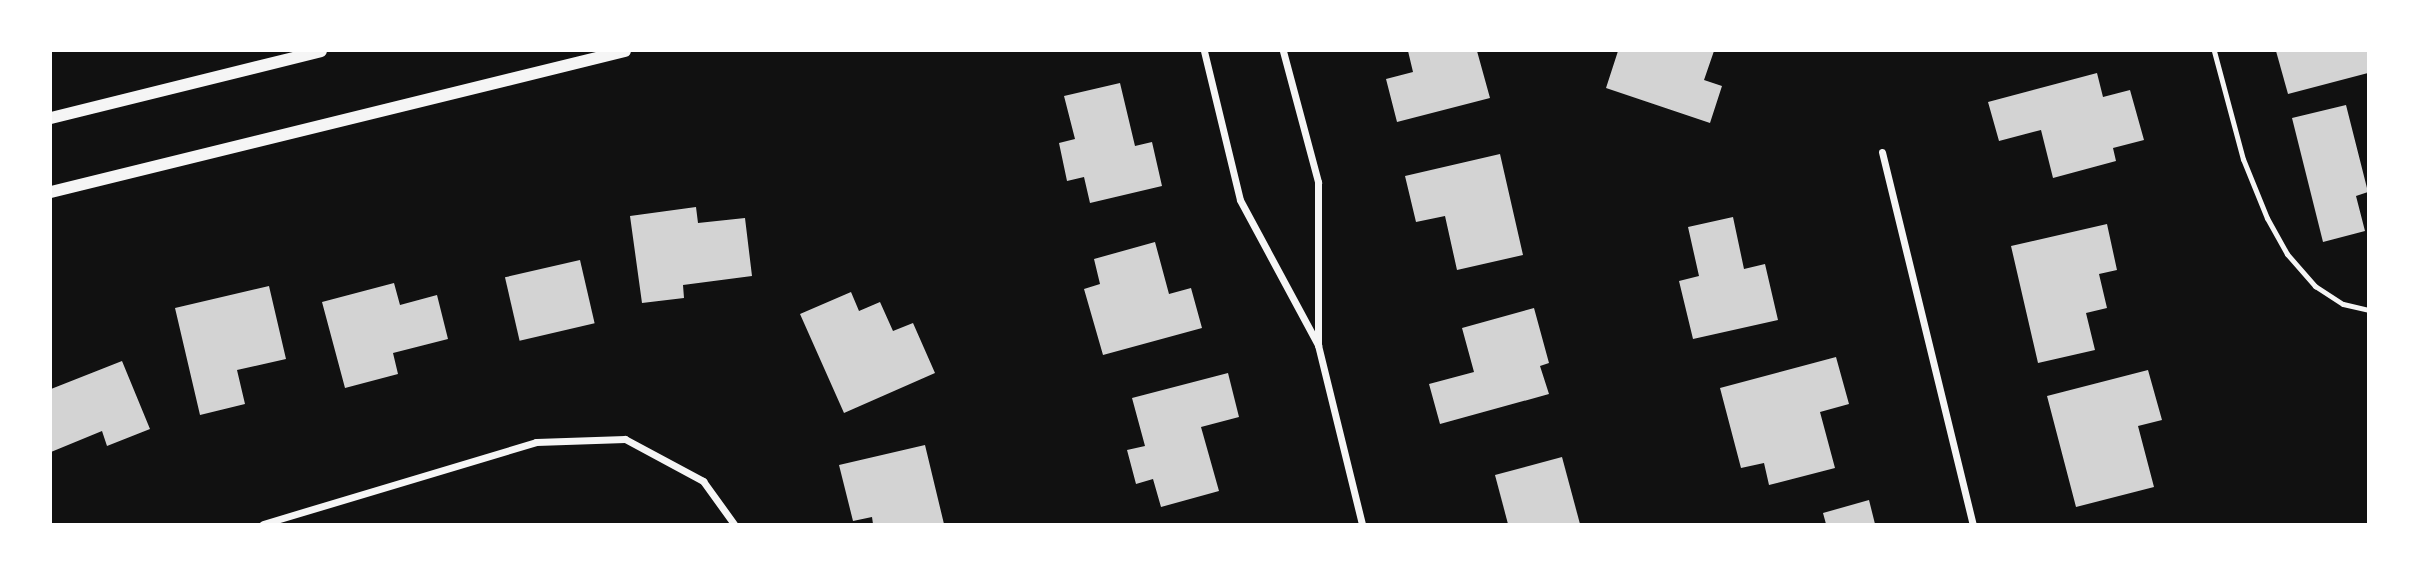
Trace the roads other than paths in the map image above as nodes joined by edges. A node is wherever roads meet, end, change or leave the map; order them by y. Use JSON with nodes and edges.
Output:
{"nodes":[{"id":1,"x":321,"y":51,"type":"edge"},
{"id":2,"x":625,"y":51,"type":"edge"},
{"id":3,"x":1204,"y":51,"type":"edge"},
{"id":4,"x":1283,"y":51,"type":"edge"},
{"id":5,"x":2214,"y":51,"type":"edge"},
{"id":6,"x":51,"y":118,"type":"edge"},
{"id":7,"x":1882,"y":152,"type":"dead end"},
{"id":8,"x":51,"y":192,"type":"edge"},
{"id":9,"x":2368,"y":310,"type":"edge"},
{"id":10,"x":1318,"y":345,"type":"junction"},
{"id":11,"x":262,"y":524,"type":"edge"},
{"id":12,"x":734,"y":524,"type":"edge"},
{"id":13,"x":1362,"y":524,"type":"edge"},
{"id":14,"x":1973,"y":524,"type":"edge"}],
"edges":[{"from":1,"to":6,"type":"street"},
{"from":2,"to":8,"type":"street"},
{"from":3,"to":10,"type":"street"},
{"from":4,"to":10,"type":"street"},
{"from":5,"to":9,"type":"lane"},
{"from":7,"to":14,"type":"street"},
{"from":10,"to":13,"type":"street"},
{"from":11,"to":12,"type":"street"}]}
